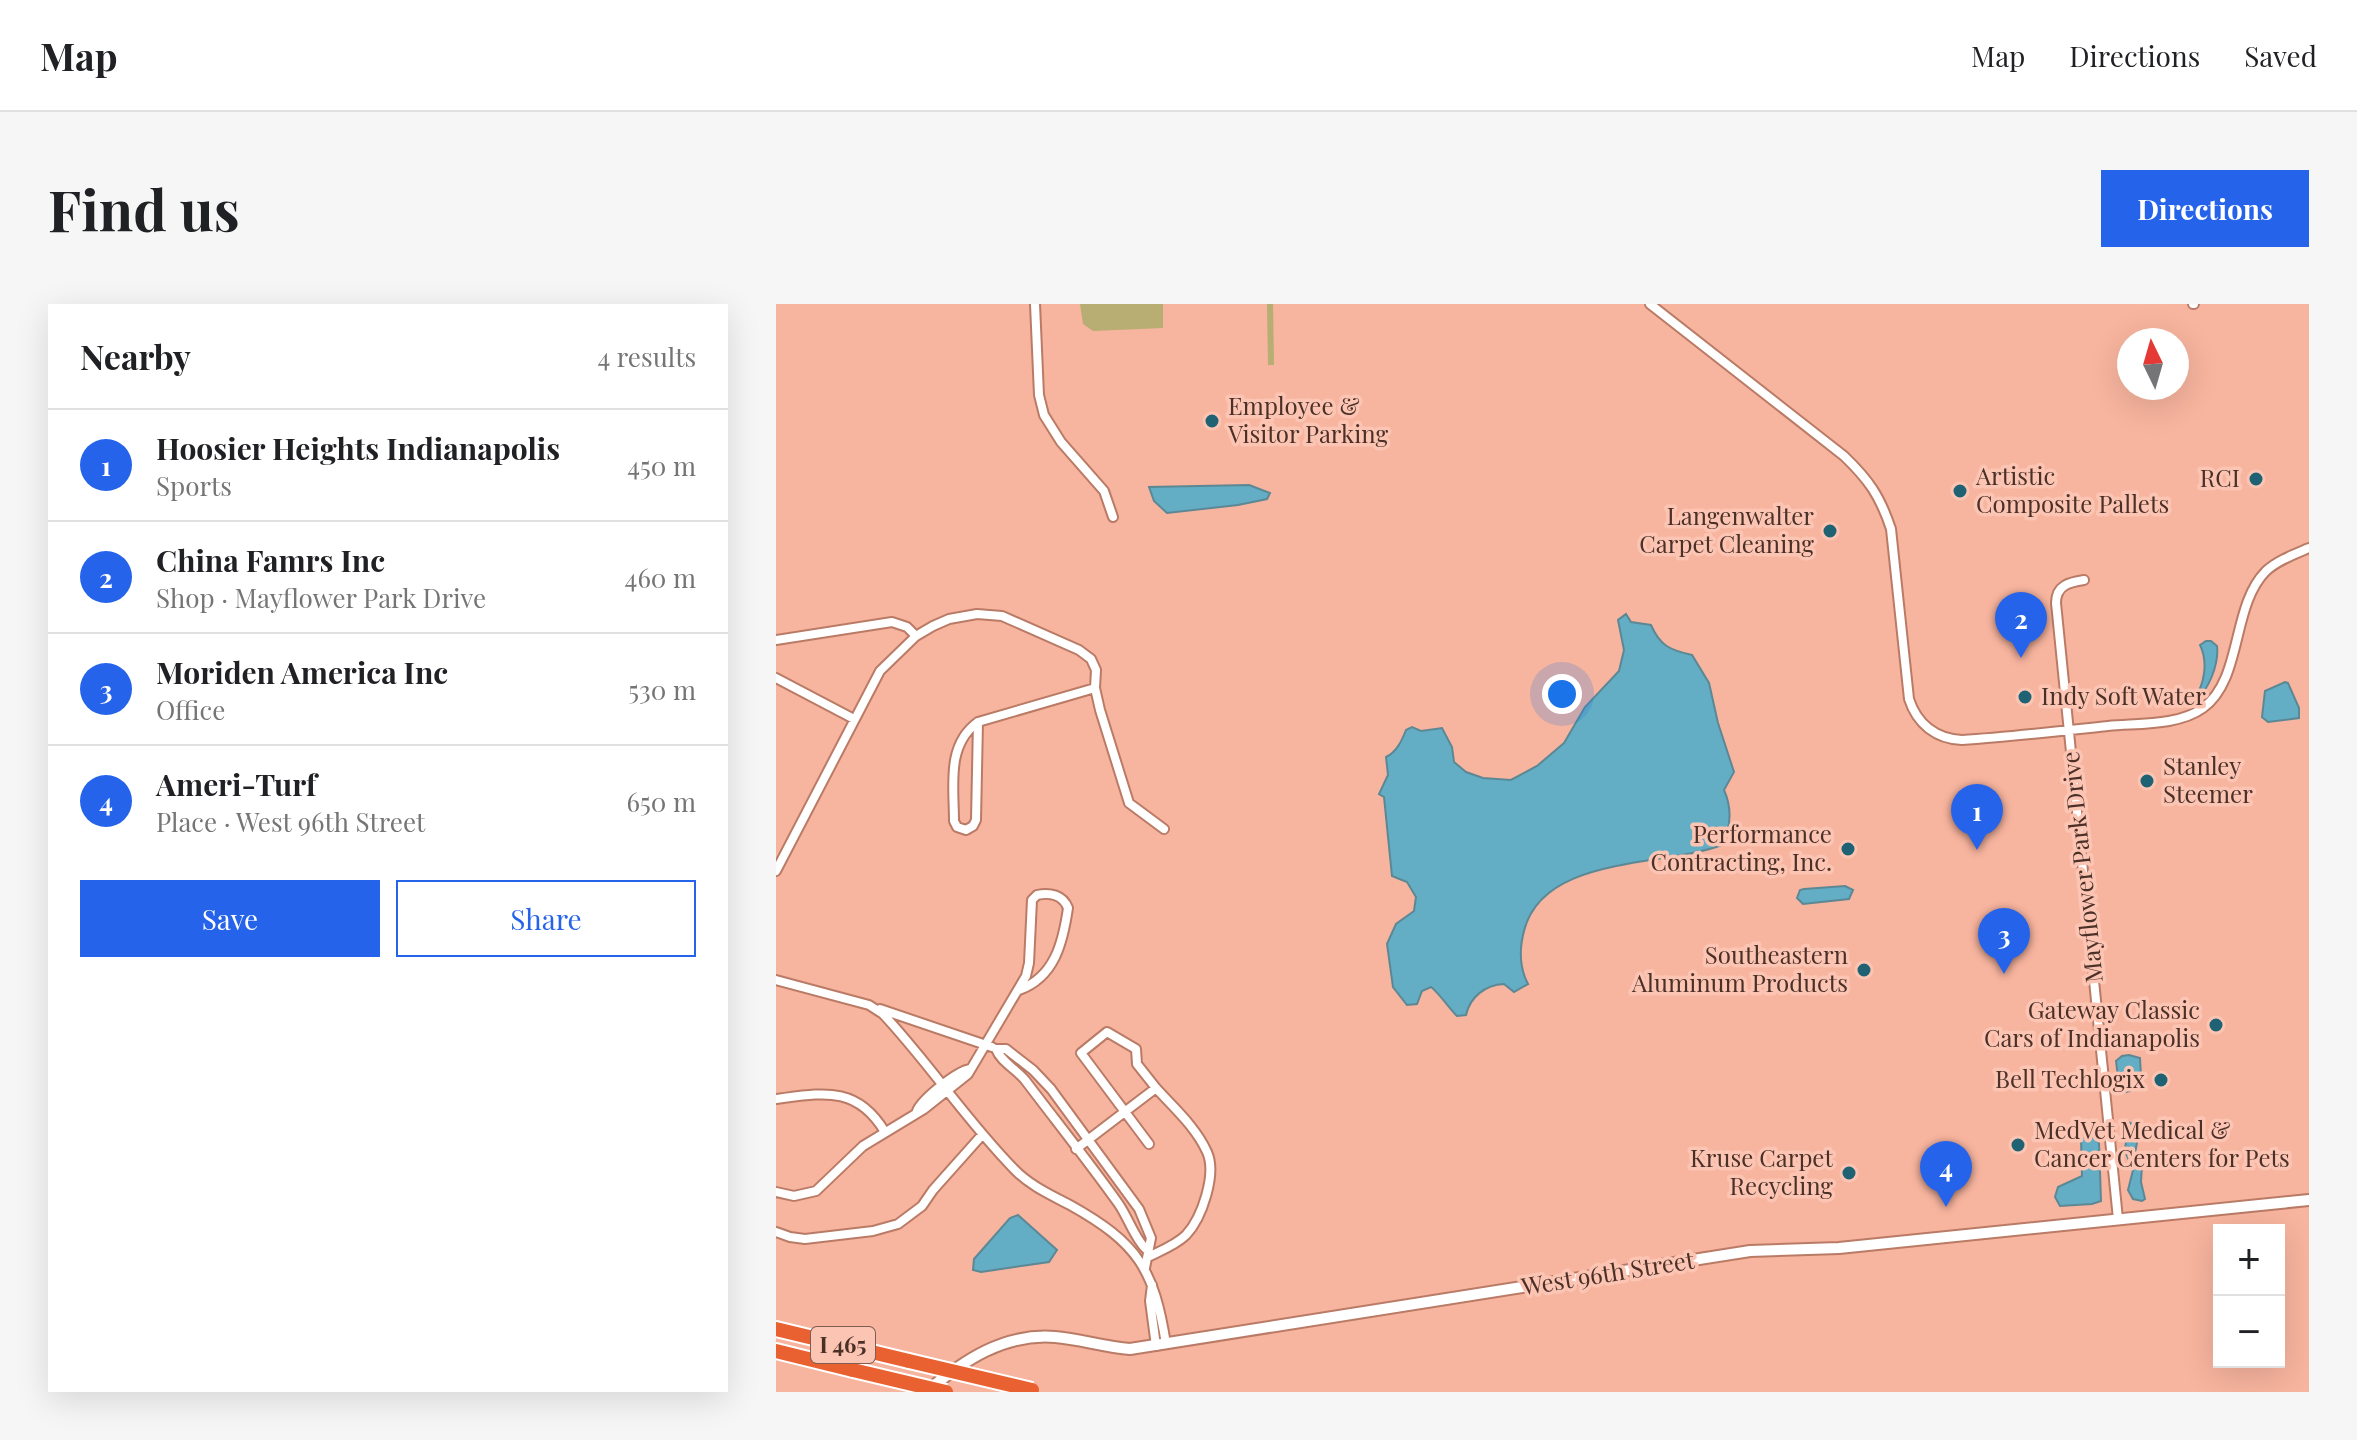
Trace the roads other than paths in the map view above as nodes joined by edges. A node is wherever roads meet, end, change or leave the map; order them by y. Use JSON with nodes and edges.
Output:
{"nodes":[{"id":1,"x":1035,"y":304,"type":"edge"},
{"id":2,"x":1650,"y":304,"type":"edge"},
{"id":3,"x":1113,"y":517,"type":"dead end"},
{"id":4,"x":2309,"y":548,"type":"edge"},
{"id":5,"x":2084,"y":580,"type":"dead end"},
{"id":6,"x":916,"y":636,"type":"junction"},
{"id":7,"x":776,"y":640,"type":"edge"},
{"id":8,"x":776,"y":678,"type":"edge"},
{"id":9,"x":1095,"y":688,"type":"junction"},
{"id":10,"x":854,"y":719,"type":"junction"},
{"id":11,"x":978,"y":722,"type":"junction"},
{"id":12,"x":2069,"y":730,"type":"junction"},
{"id":13,"x":1164,"y":829,"type":"dead end"},
{"id":14,"x":776,"y":871,"type":"edge"},
{"id":15,"x":776,"y":980,"type":"edge"},
{"id":16,"x":1019,"y":990,"type":"junction"},
{"id":17,"x":875,"y":1009,"type":"junction"},
{"id":18,"x":987,"y":1044,"type":"junction"},
{"id":19,"x":996,"y":1049,"type":"junction"},
{"id":20,"x":1156,"y":1088,"type":"junction"},
{"id":21,"x":944,"y":1090,"type":"junction"},
{"id":22,"x":776,"y":1099,"type":"edge"},
{"id":23,"x":1124,"y":1111,"type":"junction"},
{"id":24,"x":885,"y":1132,"type":"junction"},
{"id":25,"x":982,"y":1135,"type":"junction"},
{"id":26,"x":1088,"y":1139,"type":"junction"},
{"id":27,"x":1149,"y":1144,"type":"dead end"},
{"id":28,"x":1076,"y":1149,"type":"junction"},
{"id":29,"x":776,"y":1192,"type":"edge"},
{"id":30,"x":2309,"y":1200,"type":"edge"},
{"id":31,"x":2118,"y":1219,"type":"junction"},
{"id":32,"x":776,"y":1232,"type":"edge"},
{"id":33,"x":1147,"y":1253,"type":"junction"},
{"id":34,"x":1145,"y":1268,"type":"junction"},
{"id":35,"x":776,"y":1329,"type":"edge"},
{"id":36,"x":1161,"y":1345,"type":"junction"},
{"id":37,"x":776,"y":1351,"type":"edge"},
{"id":38,"x":1036,"y":1391,"type":"edge"},
{"id":39,"x":925,"y":1392,"type":"edge"},
{"id":40,"x":946,"y":1392,"type":"edge"}],
"edges":[{"from":1,"to":3,"type":"street"},
{"from":2,"to":12,"type":"street"},
{"from":4,"to":12,"type":"street"},
{"from":5,"to":12,"type":"street","name":"Mayflower Park Drive"},
{"from":6,"to":7,"type":"street"},
{"from":6,"to":9,"type":"street"},
{"from":6,"to":10,"type":"street"},
{"from":8,"to":10,"type":"street"},
{"from":9,"to":11,"type":"street"},
{"from":9,"to":13,"type":"street"},
{"from":10,"to":14,"type":"street"},
{"from":11,"to":11,"type":"street"},
{"from":12,"to":31,"type":"street","name":"Mayflower Park Drive"},
{"from":15,"to":17,"type":"street"},
{"from":16,"to":16,"type":"street"},
{"from":16,"to":18,"type":"street"},
{"from":17,"to":18,"type":"street"},
{"from":17,"to":21,"type":"street"},
{"from":18,"to":19,"type":"street"},
{"from":18,"to":21,"type":"street"},
{"from":19,"to":26,"type":"street"},
{"from":19,"to":28,"type":"street"},
{"from":20,"to":23,"type":"street"},
{"from":20,"to":23,"type":"street"},
{"from":20,"to":33,"type":"street"},
{"from":21,"to":24,"type":"street"},
{"from":21,"to":25,"type":"street"},
{"from":22,"to":24,"type":"street"},
{"from":23,"to":26,"type":"street"},
{"from":23,"to":27,"type":"street"},
{"from":24,"to":29,"type":"street"},
{"from":25,"to":32,"type":"street"},
{"from":25,"to":34,"type":"street"},
{"from":26,"to":28,"type":"street"},
{"from":26,"to":33,"type":"street"},
{"from":28,"to":33,"type":"street"},
{"from":30,"to":31,"type":"street","name":"West 96th Street"},
{"from":31,"to":36,"type":"street","name":"West 96th Street"},
{"from":33,"to":34,"type":"street"},
{"from":34,"to":36,"type":"street"},
{"from":35,"to":38,"type":"highway","number":"I 465","bridge":true},
{"from":36,"to":39,"type":"street","name":"West 96th Street"},
{"from":37,"to":40,"type":"highway","number":"I 465","bridge":true}]}
